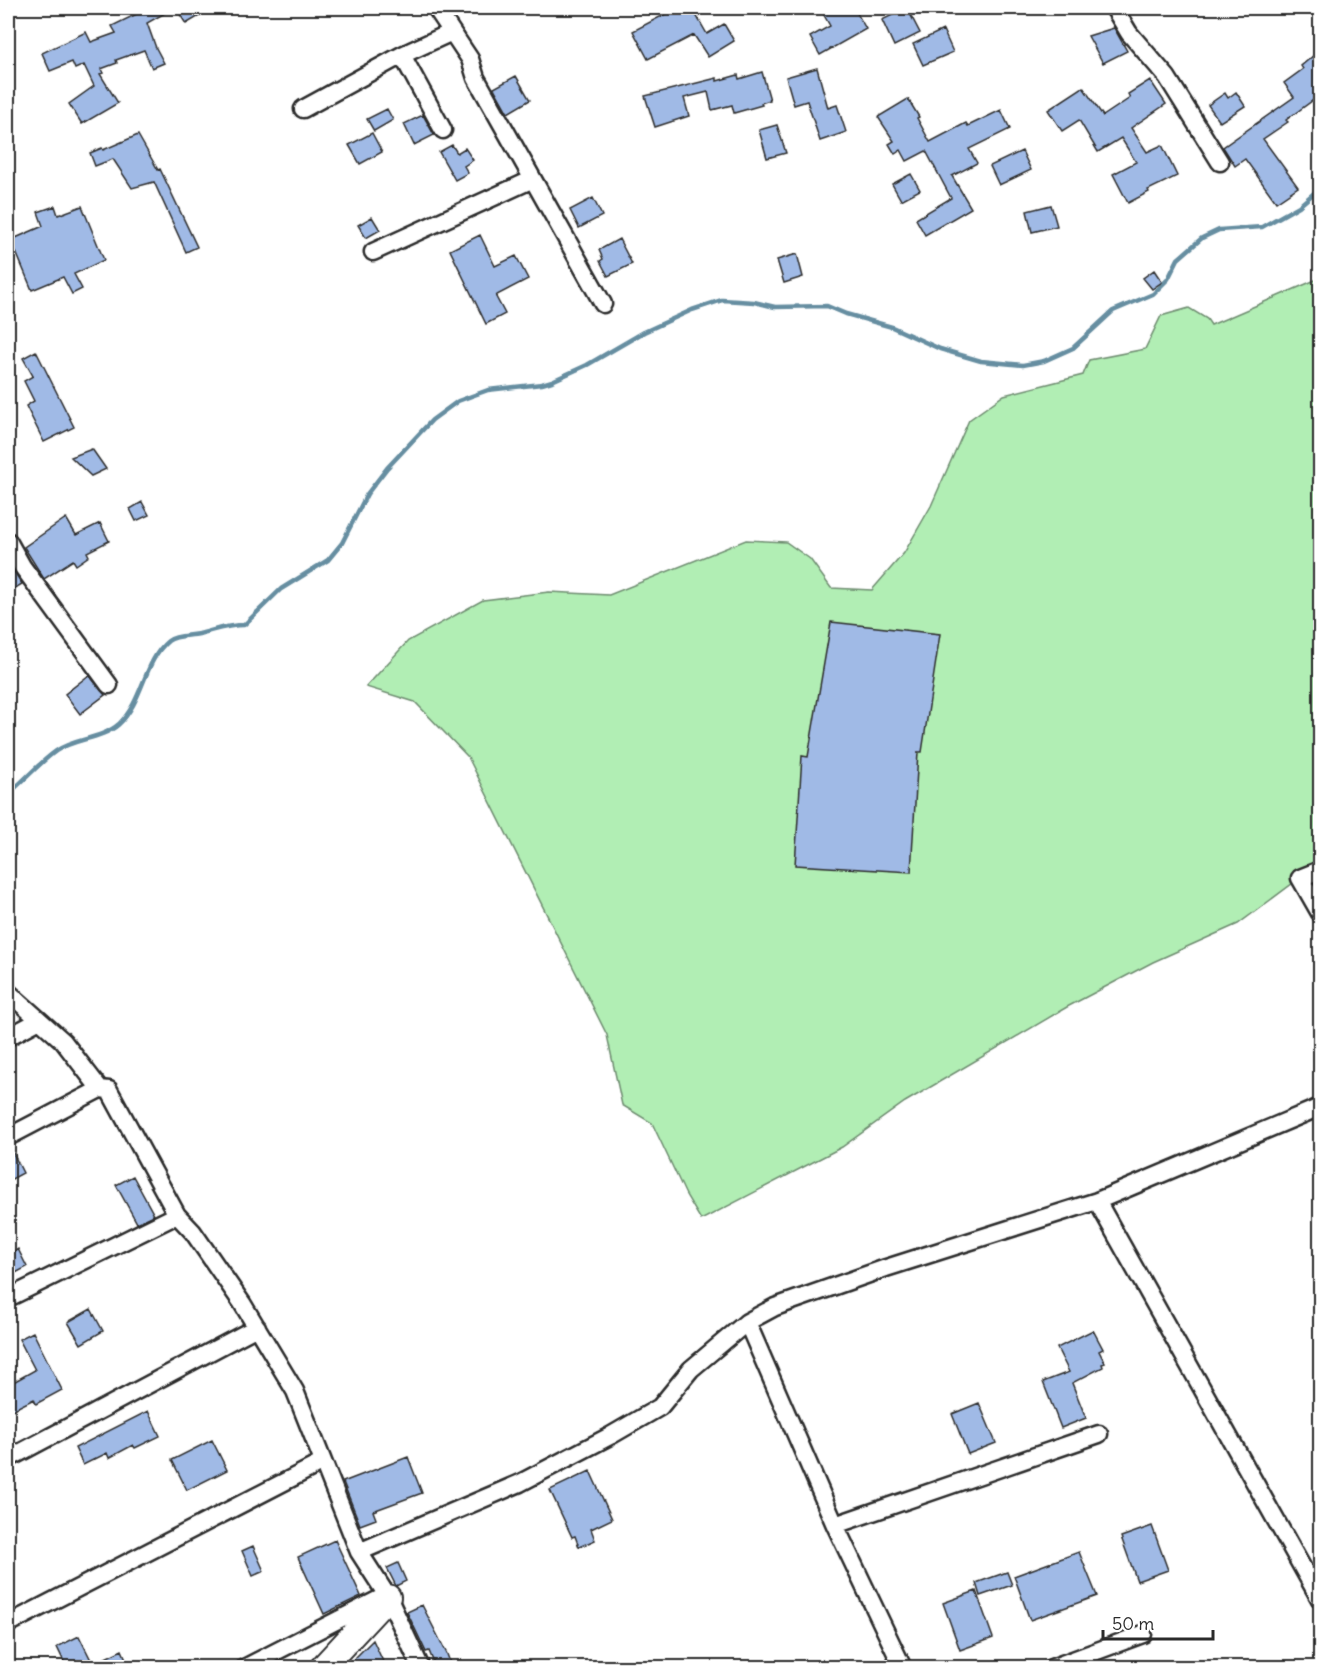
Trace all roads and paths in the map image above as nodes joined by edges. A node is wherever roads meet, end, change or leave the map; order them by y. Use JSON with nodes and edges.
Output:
{"nodes":[{"id":1,"x":436,"y":8,"type":"edge"},
{"id":2,"x":1114,"y":8,"type":"edge"},
{"id":3,"x":452,"y":32,"type":"junction"},
{"id":4,"x":402,"y":56,"type":"junction"},
{"id":5,"x":303,"y":109,"type":"dead end"},
{"id":6,"x":443,"y":130,"type":"dead end"},
{"id":7,"x":1221,"y":162,"type":"dead end"},
{"id":8,"x":531,"y":180,"type":"junction"},
{"id":9,"x":373,"y":252,"type":"dead end"},
{"id":10,"x":603,"y":304,"type":"dead end"},
{"id":11,"x":8,"y":541,"type":"edge"},
{"id":12,"x":109,"y":685,"type":"dead end"},
{"id":13,"x":1320,"y":870,"type":"edge"},
{"id":14,"x":1320,"y":913,"type":"edge"},
{"id":15,"x":8,"y":992,"type":"edge"},
{"id":16,"x":38,"y":1021,"type":"junction"},
{"id":17,"x":8,"y":1037,"type":"edge"},
{"id":18,"x":100,"y":1089,"type":"junction"},
{"id":19,"x":1320,"y":1107,"type":"edge"},
{"id":20,"x":8,"y":1137,"type":"edge"},
{"id":21,"x":1097,"y":1201,"type":"junction"},
{"id":22,"x":177,"y":1215,"type":"junction"},
{"id":23,"x":8,"y":1298,"type":"edge"},
{"id":24,"x":747,"y":1322,"type":"junction"},
{"id":25,"x":257,"y":1327,"type":"junction"},
{"id":26,"x":1099,"y":1434,"type":"dead end"},
{"id":27,"x":8,"y":1459,"type":"edge"},
{"id":28,"x":323,"y":1462,"type":"junction"},
{"id":29,"x":835,"y":1525,"type":"junction"},
{"id":30,"x":359,"y":1552,"type":"junction"},
{"id":31,"x":387,"y":1596,"type":"junction"},
{"id":32,"x":1320,"y":1599,"type":"edge"},
{"id":33,"x":8,"y":1624,"type":"edge"},
{"id":34,"x":1143,"y":1634,"type":"dead end"},
{"id":35,"x":244,"y":1668,"type":"edge"},
{"id":36,"x":322,"y":1668,"type":"edge"},
{"id":37,"x":421,"y":1668,"type":"edge"},
{"id":38,"x":903,"y":1668,"type":"edge"},
{"id":39,"x":1051,"y":1668,"type":"edge"}],
"edges":[{"from":1,"to":3,"type":"street"},
{"from":2,"to":7,"type":"street"},
{"from":3,"to":4,"type":"street"},
{"from":3,"to":8,"type":"street"},
{"from":4,"to":5,"type":"street"},
{"from":4,"to":6,"type":"street"},
{"from":8,"to":9,"type":"street"},
{"from":8,"to":10,"type":"street"},
{"from":11,"to":12,"type":"street"},
{"from":13,"to":14,"type":"street"},
{"from":15,"to":16,"type":"street"},
{"from":16,"to":17,"type":"street"},
{"from":16,"to":18,"type":"street"},
{"from":18,"to":20,"type":"street"},
{"from":18,"to":22,"type":"street"},
{"from":19,"to":21,"type":"street"},
{"from":21,"to":24,"type":"street"},
{"from":21,"to":32,"type":"street"},
{"from":22,"to":23,"type":"street"},
{"from":22,"to":25,"type":"street"},
{"from":24,"to":29,"type":"street"},
{"from":24,"to":30,"type":"street"},
{"from":25,"to":27,"type":"street"},
{"from":25,"to":28,"type":"street"},
{"from":26,"to":29,"type":"street"},
{"from":28,"to":30,"type":"street"},
{"from":28,"to":33,"type":"street"},
{"from":29,"to":38,"type":"street"},
{"from":30,"to":31,"type":"street"},
{"from":31,"to":35,"type":"street"},
{"from":31,"to":36,"type":"street"},
{"from":31,"to":37,"type":"street"},
{"from":34,"to":39,"type":"street"}]}
